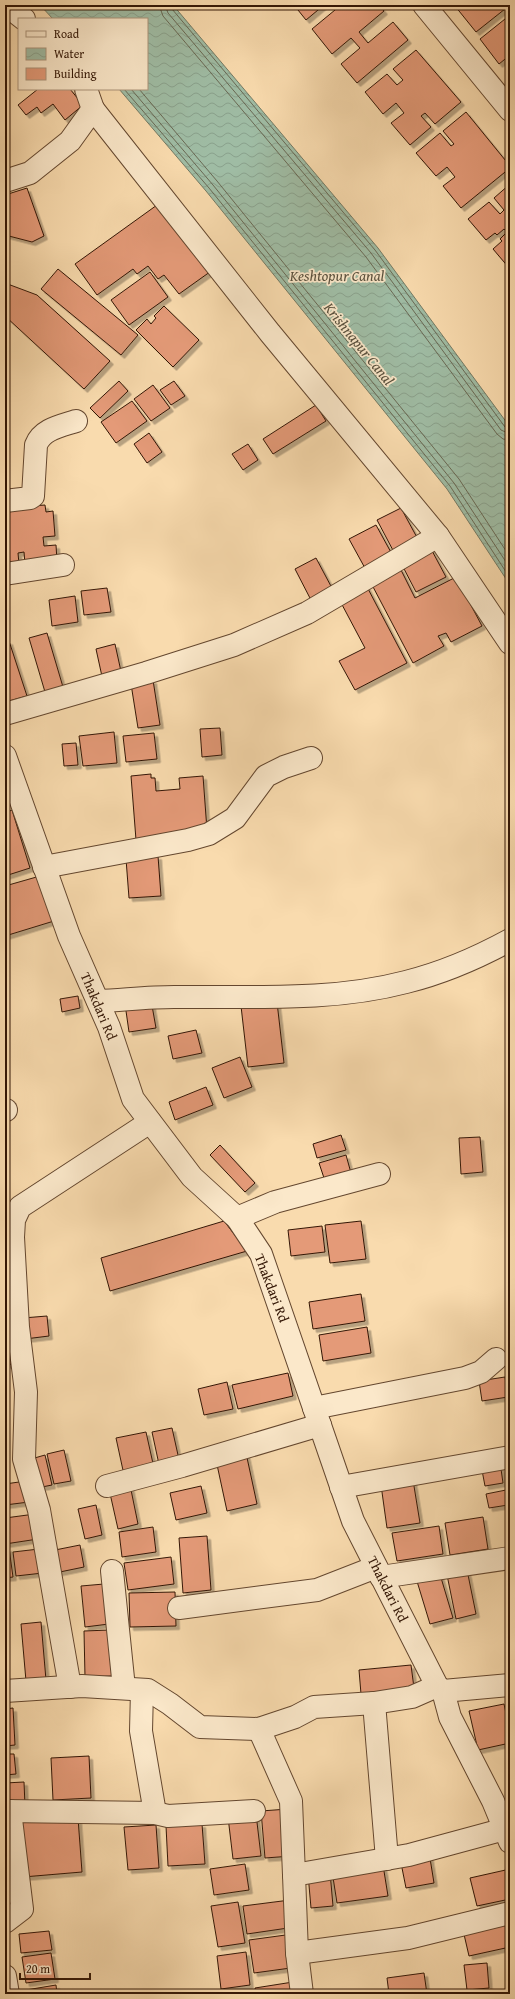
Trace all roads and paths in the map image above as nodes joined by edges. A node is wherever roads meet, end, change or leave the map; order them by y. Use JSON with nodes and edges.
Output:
{"nodes":[{"id":1,"x":6,"y":5,"type":"edge"},
{"id":2,"x":424,"y":5,"type":"edge"},
{"id":3,"x":23,"y":18,"type":"edge"},
{"id":4,"x":86,"y":90,"type":"edge"},
{"id":5,"x":94,"y":109,"type":"junction"},
{"id":6,"x":510,"y":110,"type":"edge"},
{"id":7,"x":5,"y":181,"type":"edge"},
{"id":8,"x":76,"y":421,"type":"dead end"},
{"id":9,"x":5,"y":502,"type":"edge"},
{"id":10,"x":438,"y":536,"type":"junction"},
{"id":11,"x":63,"y":565,"type":"dead end"},
{"id":12,"x":5,"y":574,"type":"edge"},
{"id":13,"x":510,"y":643,"type":"edge"},
{"id":14,"x":5,"y":714,"type":"edge"},
{"id":15,"x":5,"y":756,"type":"edge"},
{"id":16,"x":311,"y":758,"type":"dead end"},
{"id":17,"x":44,"y":867,"type":"junction"},
{"id":18,"x":510,"y":940,"type":"edge"},
{"id":19,"x":98,"y":1001,"type":"junction"},
{"id":20,"x":150,"y":1122,"type":"junction"},
{"id":21,"x":379,"y":1174,"type":"dead end"},
{"id":22,"x":237,"y":1218,"type":"junction"},
{"id":23,"x":496,"y":1359,"type":"dead end"},
{"id":24,"x":317,"y":1416,"type":"junction"},
{"id":25,"x":510,"y":1457,"type":"edge"},
{"id":26,"x":107,"y":1486,"type":"dead end"},
{"id":27,"x":341,"y":1487,"type":"junction"},
{"id":28,"x":510,"y":1558,"type":"edge"},
{"id":29,"x":112,"y":1571,"type":"dead end"},
{"id":30,"x":379,"y":1572,"type":"junction"},
{"id":31,"x":179,"y":1608,"type":"dead end"},
{"id":32,"x":510,"y":1685,"type":"edge"},
{"id":33,"x":70,"y":1687,"type":"junction"},
{"id":34,"x":440,"y":1688,"type":"junction"},
{"id":35,"x":133,"y":1689,"type":"junction"},
{"id":36,"x":5,"y":1691,"type":"edge"},
{"id":37,"x":374,"y":1703,"type":"junction"},
{"id":38,"x":259,"y":1729,"type":"junction"},
{"id":39,"x":502,"y":1799,"type":"edge"},
{"id":40,"x":8,"y":1811,"type":"edge"},
{"id":41,"x":254,"y":1811,"type":"dead end"},
{"id":42,"x":155,"y":1813,"type":"junction"},
{"id":43,"x":507,"y":1836,"type":"edge"},
{"id":44,"x":387,"y":1859,"type":"junction"},
{"id":45,"x":294,"y":1875,"type":"junction"},
{"id":46,"x":510,"y":1913,"type":"edge"},
{"id":47,"x":5,"y":1922,"type":"edge"},
{"id":48,"x":297,"y":1953,"type":"junction"},
{"id":49,"x":5,"y":1976,"type":"edge"},
{"id":50,"x":8,"y":1994,"type":"edge"},
{"id":51,"x":302,"y":1994,"type":"edge"}],
"edges":[{"from":1,"to":3,"type":"street"},
{"from":2,"to":6,"type":"street"},
{"from":4,"to":5,"type":"street"},
{"from":5,"to":7,"type":"street"},
{"from":5,"to":10,"type":"street"},
{"from":8,"to":9,"type":"street"},
{"from":10,"to":13,"type":"street"},
{"from":10,"to":14,"type":"street"},
{"from":11,"to":12,"type":"street"},
{"from":15,"to":17,"type":"street","name":"Thakdari Rd"},
{"from":16,"to":17,"type":"street"},
{"from":17,"to":19,"type":"street","name":"Thakdari Rd"},
{"from":18,"to":19,"type":"street"},
{"from":19,"to":20,"type":"street","name":"Thakdari Rd"},
{"from":20,"to":22,"type":"street","name":"Thakdari Rd"},
{"from":20,"to":33,"type":"street"},
{"from":21,"to":22,"type":"street"},
{"from":22,"to":24,"type":"street","name":"Thakdari Rd"},
{"from":23,"to":24,"type":"street"},
{"from":24,"to":26,"type":"street"},
{"from":24,"to":27,"type":"street","name":"Thakdari Rd"},
{"from":25,"to":27,"type":"street"},
{"from":27,"to":30,"type":"street","name":"Thakdari Rd"},
{"from":28,"to":30,"type":"street"},
{"from":29,"to":35,"type":"street"},
{"from":30,"to":31,"type":"street"},
{"from":30,"to":34,"type":"street","name":"Thakdari Rd"},
{"from":32,"to":34,"type":"street"},
{"from":33,"to":35,"type":"street"},
{"from":33,"to":36,"type":"street"},
{"from":34,"to":37,"type":"street"},
{"from":34,"to":39,"type":"street","name":"Thakdari Rd"},
{"from":35,"to":38,"type":"street"},
{"from":35,"to":42,"type":"street"},
{"from":37,"to":38,"type":"street"},
{"from":37,"to":44,"type":"street"},
{"from":38,"to":45,"type":"street"},
{"from":39,"to":43,"type":"street","name":"Thakdari Rd"},
{"from":40,"to":42,"type":"street"},
{"from":40,"to":47,"type":"street"},
{"from":41,"to":42,"type":"street"},
{"from":43,"to":44,"type":"street"},
{"from":44,"to":45,"type":"street"},
{"from":45,"to":48,"type":"street"},
{"from":46,"to":48,"type":"street"},
{"from":48,"to":51,"type":"street"},
{"from":49,"to":50,"type":"street"}]}
